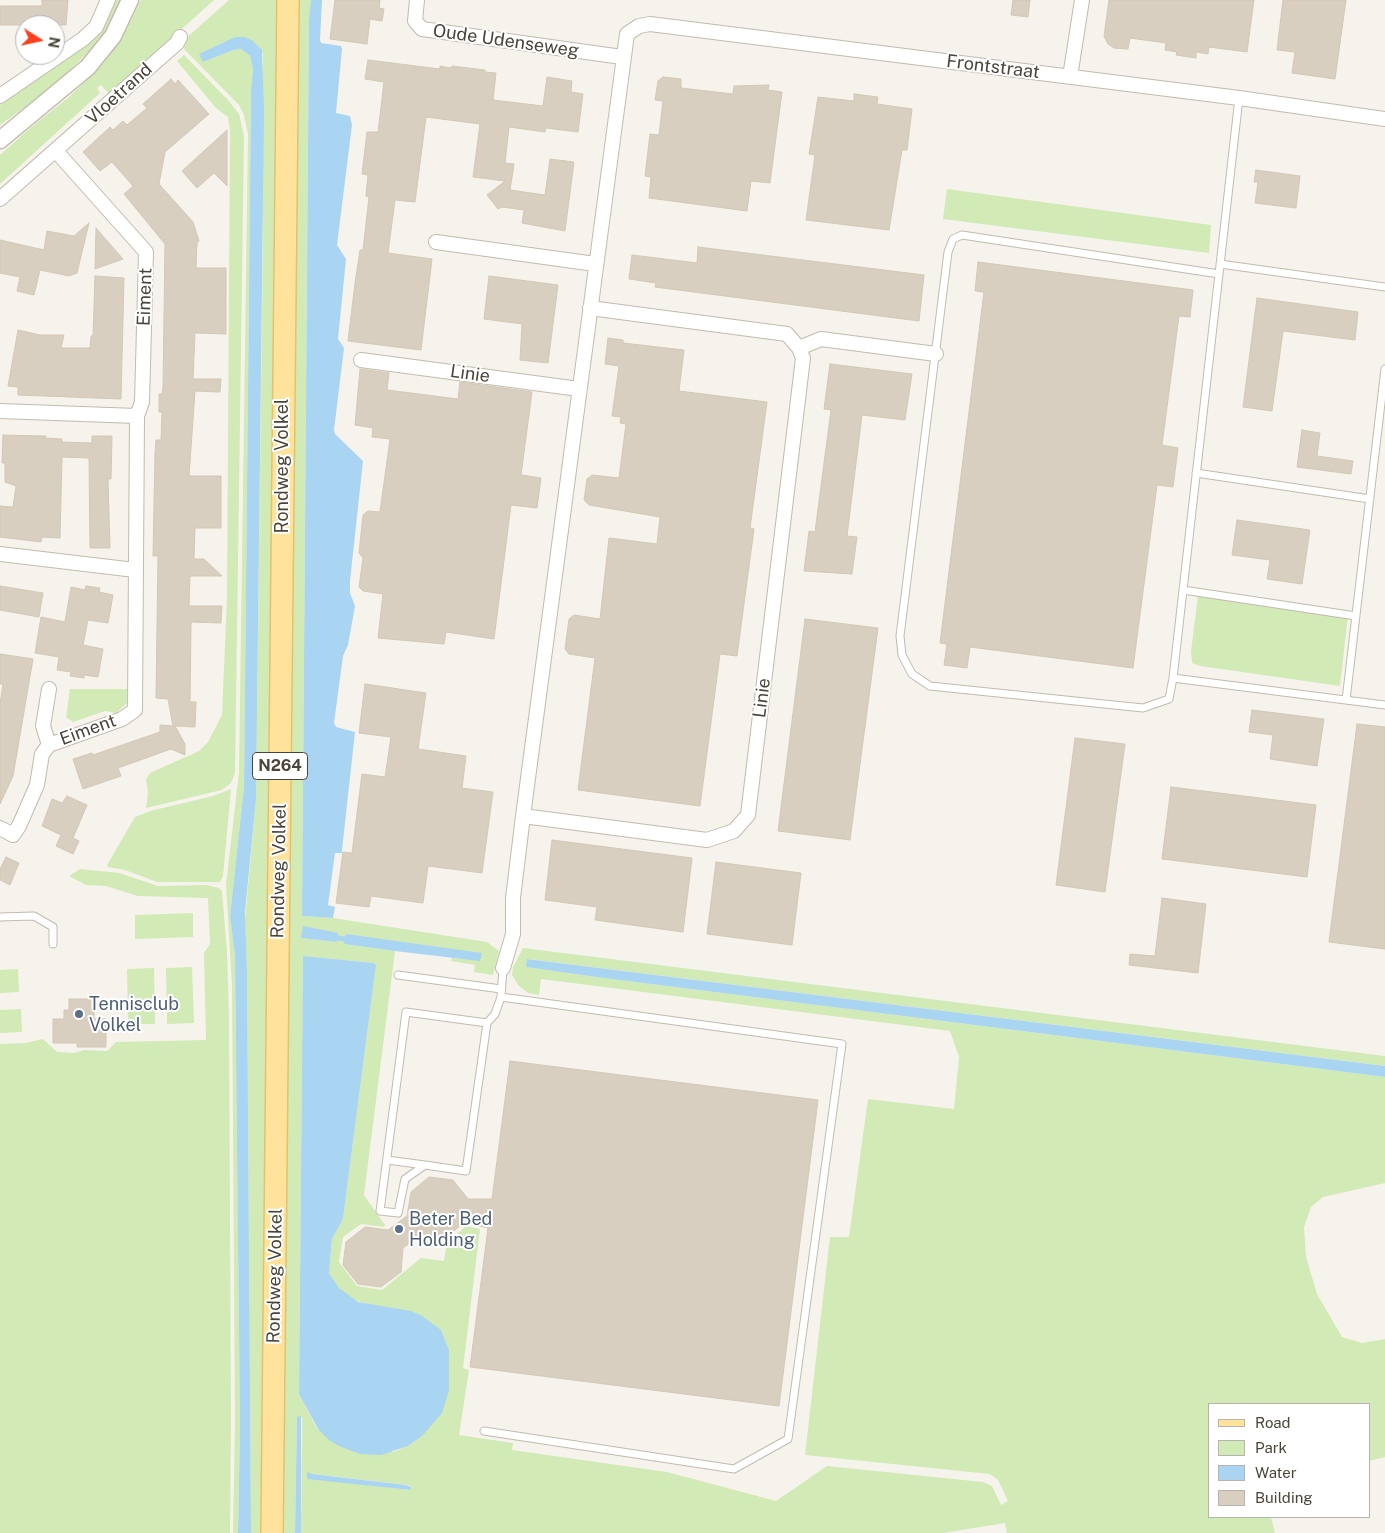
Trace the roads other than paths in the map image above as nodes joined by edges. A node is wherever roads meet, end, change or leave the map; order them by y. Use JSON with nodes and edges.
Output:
{"nodes":[{"id":1,"x":108,"y":0,"type":"edge"},
{"id":2,"x":130,"y":0,"type":"edge"},
{"id":3,"x":288,"y":0,"type":"edge"},
{"id":4,"x":417,"y":0,"type":"edge"},
{"id":5,"x":1082,"y":0,"type":"edge"},
{"id":6,"x":180,"y":37,"type":"dead end"},
{"id":7,"x":622,"y":57,"type":"junction"},
{"id":8,"x":1070,"y":77,"type":"junction"},
{"id":9,"x":0,"y":96,"type":"edge"},
{"id":10,"x":1240,"y":98,"type":"junction"},
{"id":11,"x":1385,"y":119,"type":"edge"},
{"id":12,"x":0,"y":140,"type":"edge"},
{"id":13,"x":56,"y":151,"type":"junction"},
{"id":14,"x":0,"y":199,"type":"edge"},
{"id":15,"x":436,"y":242,"type":"dead end"},
{"id":16,"x":595,"y":264,"type":"junction"},
{"id":17,"x":1220,"y":264,"type":"junction"},
{"id":18,"x":1219,"y":274,"type":"junction"},
{"id":19,"x":1385,"y":288,"type":"edge"},
{"id":20,"x":590,"y":308,"type":"junction"},
{"id":21,"x":800,"y":348,"type":"junction"},
{"id":22,"x":936,"y":354,"type":"junction"},
{"id":23,"x":360,"y":360,"type":"dead end"},
{"id":24,"x":1385,"y":369,"type":"edge"},
{"id":25,"x":579,"y":389,"type":"junction"},
{"id":26,"x":0,"y":411,"type":"edge"},
{"id":27,"x":137,"y":416,"type":"junction"},
{"id":28,"x":1196,"y":473,"type":"junction"},
{"id":29,"x":1370,"y":499,"type":"junction"},
{"id":30,"x":0,"y":554,"type":"edge"},
{"id":31,"x":135,"y":570,"type":"junction"},
{"id":32,"x":1183,"y":590,"type":"junction"},
{"id":33,"x":1356,"y":616,"type":"junction"},
{"id":34,"x":1173,"y":678,"type":"junction"},
{"id":35,"x":49,"y":688,"type":"dead end"},
{"id":36,"x":1346,"y":700,"type":"junction"},
{"id":37,"x":1385,"y":705,"type":"edge"},
{"id":38,"x":48,"y":745,"type":"junction"},
{"id":39,"x":523,"y":816,"type":"junction"},
{"id":40,"x":0,"y":828,"type":"edge"},
{"id":41,"x":0,"y":916,"type":"edge"},
{"id":42,"x":53,"y":944,"type":"dead end"},
{"id":43,"x":503,"y":968,"type":"joint"},
{"id":44,"x":398,"y":975,"type":"dead end"},
{"id":45,"x":501,"y":993,"type":"junction"},
{"id":46,"x":487,"y":1023,"type":"junction"},
{"id":47,"x":387,"y":1160,"type":"junction"},
{"id":48,"x":425,"y":1165,"type":"junction"},
{"id":49,"x":484,"y":1431,"type":"dead end"},
{"id":50,"x":272,"y":1533,"type":"edge"}],
"edges":[{"from":1,"to":9,"type":"street"},
{"from":2,"to":12,"type":"street"},
{"from":3,"to":50,"type":"main road","name":"Rondweg Volkel","number":"N264"},
{"from":4,"to":7,"type":"street","name":"Oude Udenseweg"},
{"from":5,"to":8,"type":"street"},
{"from":6,"to":13,"type":"street","name":"Vloetrand"},
{"from":7,"to":8,"type":"street","name":"Frontstraat"},
{"from":7,"to":16,"type":"street"},
{"from":8,"to":10,"type":"street","name":"Frontstraat"},
{"from":10,"to":11,"type":"street","name":"Frontstraat"},
{"from":10,"to":17,"type":"lane"},
{"from":13,"to":14,"type":"street","name":"Vloetrand"},
{"from":13,"to":27,"type":"street","name":"Eiment"},
{"from":15,"to":16,"type":"street"},
{"from":16,"to":20,"type":"street"},
{"from":17,"to":18,"type":"lane"},
{"from":17,"to":19,"type":"lane"},
{"from":18,"to":22,"type":"lane"},
{"from":18,"to":28,"type":"lane"},
{"from":20,"to":21,"type":"street"},
{"from":20,"to":25,"type":"street"},
{"from":21,"to":22,"type":"street"},
{"from":21,"to":39,"type":"street","name":"Linie"},
{"from":22,"to":34,"type":"lane"},
{"from":23,"to":25,"type":"street","name":"Linie"},
{"from":24,"to":29,"type":"lane"},
{"from":25,"to":39,"type":"street"},
{"from":26,"to":27,"type":"street"},
{"from":27,"to":31,"type":"street","name":"Eiment"},
{"from":28,"to":29,"type":"lane"},
{"from":28,"to":32,"type":"lane"},
{"from":29,"to":33,"type":"lane"},
{"from":30,"to":31,"type":"street"},
{"from":31,"to":38,"type":"street","name":"Eiment"},
{"from":32,"to":33,"type":"lane"},
{"from":32,"to":34,"type":"lane"},
{"from":33,"to":36,"type":"lane"},
{"from":34,"to":36,"type":"lane"},
{"from":35,"to":38,"type":"street","name":"Eiment"},
{"from":36,"to":37,"type":"lane"},
{"from":38,"to":40,"type":"street","name":"Eiment"},
{"from":39,"to":43,"type":"street"},
{"from":41,"to":42,"type":"lane"},
{"from":43,"to":45,"type":"lane"},
{"from":44,"to":45,"type":"lane"},
{"from":45,"to":46,"type":"lane"},
{"from":45,"to":49,"type":"lane"},
{"from":46,"to":47,"type":"lane"},
{"from":46,"to":48,"type":"lane"},
{"from":47,"to":48,"type":"lane"},
{"from":47,"to":48,"type":"lane"}]}
